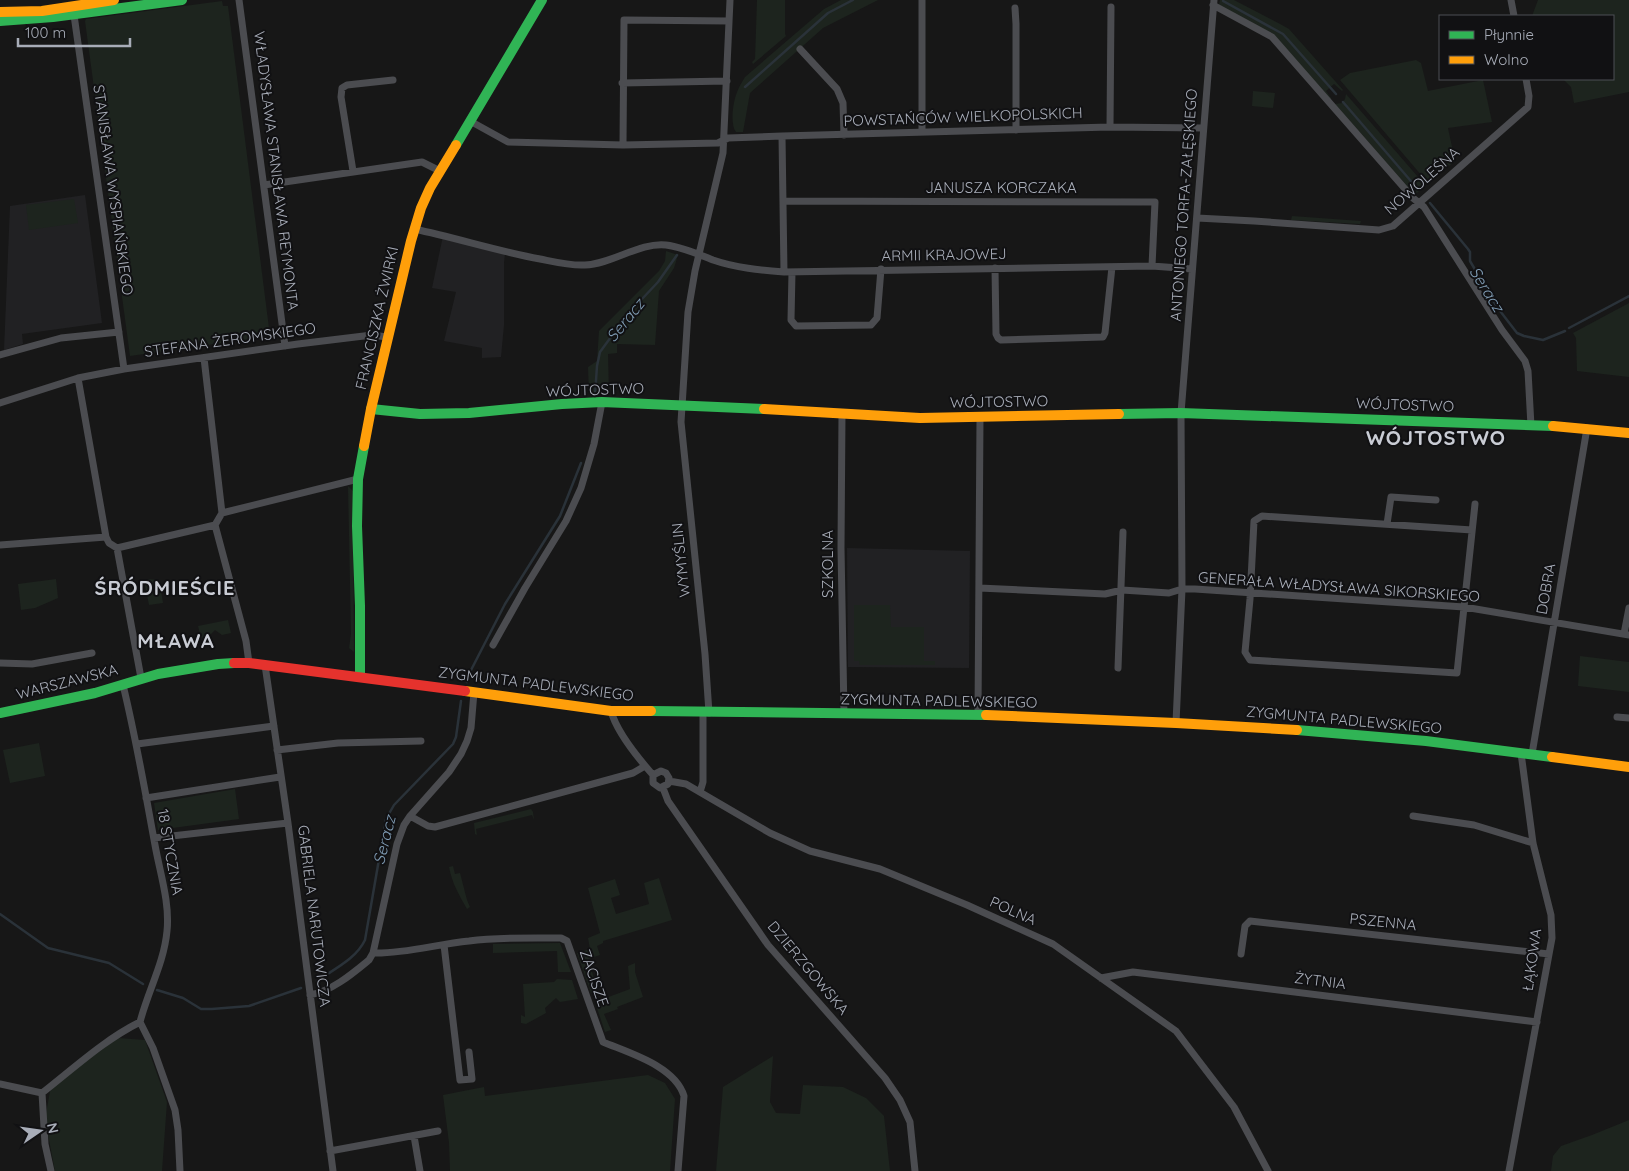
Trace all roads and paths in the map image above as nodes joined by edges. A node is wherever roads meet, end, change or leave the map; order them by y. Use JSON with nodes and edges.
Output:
{"nodes":[{"id":1,"x":114,"y":0,"type":"edge"},
{"id":2,"x":182,"y":0,"type":"edge"},
{"id":3,"x":240,"y":0,"type":"edge"},
{"id":4,"x":542,"y":0,"type":"edge"},
{"id":5,"x":730,"y":0,"type":"edge"},
{"id":6,"x":922,"y":0,"type":"edge"},
{"id":7,"x":1510,"y":0,"type":"edge"},
{"id":8,"x":1213,"y":3,"type":"edge"},
{"id":9,"x":1111,"y":7,"type":"dead end"},
{"id":10,"x":1014,"y":8,"type":"dead end"},
{"id":11,"x":0,"y":12,"type":"edge"},
{"id":12,"x":74,"y":15,"type":"junction"},
{"id":13,"x":1514,"y":15,"type":"edge"},
{"id":14,"x":0,"y":21,"type":"edge"},
{"id":15,"x":729,"y":21,"type":"junction"},
{"id":16,"x":800,"y":49,"type":"dead end"},
{"id":17,"x":393,"y":80,"type":"dead end"},
{"id":18,"x":1526,"y":80,"type":"edge"},
{"id":19,"x":727,"y":81,"type":"junction"},
{"id":20,"x":622,"y":83,"type":"junction"},
{"id":21,"x":470,"y":121,"type":"junction"},
{"id":22,"x":1110,"y":127,"type":"junction"},
{"id":23,"x":1203,"y":128,"type":"junction"},
{"id":24,"x":1016,"y":130,"type":"junction"},
{"id":25,"x":922,"y":132,"type":"junction"},
{"id":26,"x":844,"y":134,"type":"junction"},
{"id":27,"x":782,"y":136,"type":"junction"},
{"id":28,"x":724,"y":141,"type":"junction"},
{"id":29,"x":623,"y":145,"type":"junction"},
{"id":30,"x":440,"y":170,"type":"junction"},
{"id":31,"x":353,"y":171,"type":"junction"},
{"id":32,"x":264,"y":185,"type":"junction"},
{"id":33,"x":783,"y":201,"type":"junction"},
{"id":34,"x":1419,"y":202,"type":"junction"},
{"id":35,"x":1197,"y":218,"type":"junction"},
{"id":36,"x":414,"y":229,"type":"junction"},
{"id":37,"x":699,"y":253,"type":"junction"},
{"id":38,"x":1152,"y":266,"type":"junction"},
{"id":39,"x":1112,"y":267,"type":"junction"},
{"id":40,"x":996,"y":268,"type":"junction"},
{"id":41,"x":1192,"y":269,"type":"junction"},
{"id":42,"x":881,"y":270,"type":"junction"},
{"id":43,"x":784,"y":272,"type":"junction"},
{"id":44,"x":792,"y":272,"type":"junction"},
{"id":45,"x":119,"y":332,"type":"junction"},
{"id":46,"x":387,"y":337,"type":"junction"},
{"id":47,"x":285,"y":346,"type":"junction"},
{"id":48,"x":0,"y":355,"type":"edge"},
{"id":49,"x":204,"y":358,"type":"junction"},
{"id":50,"x":124,"y":369,"type":"junction"},
{"id":51,"x":78,"y":378,"type":"junction"},
{"id":52,"x":602,"y":402,"type":"junction"},
{"id":53,"x":0,"y":403,"type":"edge"},
{"id":54,"x":681,"y":405,"type":"junction"},
{"id":55,"x":371,"y":409,"type":"junction"},
{"id":56,"x":1181,"y":413,"type":"junction"},
{"id":57,"x":842,"y":414,"type":"junction"},
{"id":58,"x":980,"y":418,"type":"junction"},
{"id":59,"x":1531,"y":426,"type":"junction"},
{"id":60,"x":1587,"y":428,"type":"junction"},
{"id":61,"x":1629,"y":433,"type":"edge"},
{"id":62,"x":358,"y":479,"type":"junction"},
{"id":63,"x":1436,"y":500,"type":"dead end"},
{"id":64,"x":1475,"y":504,"type":"dead end"},
{"id":65,"x":222,"y":513,"type":"junction"},
{"id":66,"x":1387,"y":524,"type":"junction"},
{"id":67,"x":215,"y":525,"type":"junction"},
{"id":68,"x":1472,"y":530,"type":"junction"},
{"id":69,"x":1123,"y":532,"type":"dead end"},
{"id":70,"x":106,"y":537,"type":"junction"},
{"id":71,"x":0,"y":545,"type":"edge"},
{"id":72,"x":117,"y":548,"type":"junction"},
{"id":73,"x":979,"y":588,"type":"junction"},
{"id":74,"x":1182,"y":589,"type":"junction"},
{"id":75,"x":1122,"y":590,"type":"junction"},
{"id":76,"x":1251,"y":592,"type":"junction"},
{"id":77,"x":1464,"y":608,"type":"junction"},
{"id":78,"x":1629,"y":608,"type":"edge"},
{"id":79,"x":1554,"y":623,"type":"junction"},
{"id":80,"x":1627,"y":635,"type":"edge"},
{"id":81,"x":493,"y":645,"type":"dead end"},
{"id":82,"x":92,"y":653,"type":"dead end"},
{"id":83,"x":0,"y":663,"type":"edge"},
{"id":84,"x":238,"y":663,"type":"joint"},
{"id":85,"x":249,"y":663,"type":"junction"},
{"id":86,"x":265,"y":665,"type":"junction"},
{"id":87,"x":1118,"y":668,"type":"dead end"},
{"id":88,"x":360,"y":676,"type":"junction"},
{"id":89,"x":141,"y":678,"type":"junction"},
{"id":90,"x":123,"y":685,"type":"junction"},
{"id":91,"x":474,"y":692,"type":"junction"},
{"id":92,"x":611,"y":711,"type":"junction"},
{"id":93,"x":0,"y":713,"type":"edge"},
{"id":94,"x":706,"y":713,"type":"junction"},
{"id":95,"x":844,"y":714,"type":"junction"},
{"id":96,"x":978,"y":715,"type":"junction"},
{"id":97,"x":1617,"y":716,"type":"dead end"},
{"id":98,"x":1629,"y":718,"type":"edge"},
{"id":99,"x":1176,"y":723,"type":"junction"},
{"id":100,"x":274,"y":726,"type":"junction"},
{"id":101,"x":421,"y":741,"type":"dead end"},
{"id":102,"x":137,"y":744,"type":"junction"},
{"id":103,"x":277,"y":750,"type":"junction"},
{"id":104,"x":1526,"y":754,"type":"junction"},
{"id":105,"x":645,"y":766,"type":"junction"},
{"id":106,"x":1629,"y":767,"type":"edge"},
{"id":107,"x":653,"y":775,"type":"junction"},
{"id":108,"x":280,"y":777,"type":"junction"},
{"id":109,"x":669,"y":781,"type":"junction"},
{"id":110,"x":663,"y":788,"type":"junction"},
{"id":111,"x":700,"y":792,"type":"junction"},
{"id":112,"x":146,"y":798,"type":"junction"},
{"id":113,"x":410,"y":816,"type":"junction"},
{"id":114,"x":1413,"y":816,"type":"dead end"},
{"id":115,"x":288,"y":823,"type":"junction"},
{"id":116,"x":154,"y":838,"type":"junction"},
{"id":117,"x":1533,"y":843,"type":"junction"},
{"id":118,"x":444,"y":945,"type":"junction"},
{"id":119,"x":373,"y":953,"type":"junction"},
{"id":120,"x":1241,"y":954,"type":"dead end"},
{"id":121,"x":1549,"y":954,"type":"junction"},
{"id":122,"x":1101,"y":978,"type":"junction"},
{"id":123,"x":310,"y":995,"type":"junction"},
{"id":124,"x":140,"y":1022,"type":"junction"},
{"id":125,"x":1537,"y":1022,"type":"junction"},
{"id":126,"x":469,"y":1052,"type":"dead end"},
{"id":127,"x":0,"y":1084,"type":"edge"},
{"id":128,"x":42,"y":1093,"type":"junction"},
{"id":129,"x":438,"y":1131,"type":"dead end"},
{"id":130,"x":414,"y":1136,"type":"junction"},
{"id":131,"x":330,"y":1151,"type":"junction"},
{"id":132,"x":51,"y":1171,"type":"edge"},
{"id":133,"x":180,"y":1171,"type":"edge"},
{"id":134,"x":333,"y":1171,"type":"edge"},
{"id":135,"x":420,"y":1171,"type":"edge"},
{"id":136,"x":678,"y":1171,"type":"edge"},
{"id":137,"x":915,"y":1171,"type":"edge"},
{"id":138,"x":1268,"y":1171,"type":"edge"},
{"id":139,"x":1509,"y":1171,"type":"edge"}],
"edges":[{"from":1,"to":11,"type":"street"},
{"from":2,"to":12,"type":"street"},
{"from":3,"to":32,"type":"street","name":"WŁADYSŁAWA STANISŁAWA REYMONTA"},
{"from":4,"to":21,"type":"street","name":"FRANCISZKA ŻWIRKI"},
{"from":5,"to":15,"type":"street","name":"WYMYŚLIN"},
{"from":6,"to":25,"type":"street"},
{"from":7,"to":13,"type":"street"},
{"from":8,"to":23,"type":"street","name":"ANTONIEGO TORFA-ZAŁĘSKIEGO"},
{"from":8,"to":34,"type":"street"},
{"from":9,"to":22,"type":"street"},
{"from":10,"to":24,"type":"street"},
{"from":12,"to":14,"type":"street"},
{"from":12,"to":45,"type":"street","name":"STANISŁAWA WYSPIAŃSKIEGO"},
{"from":15,"to":19,"type":"street","name":"WYMYŚLIN"},
{"from":15,"to":20,"type":"street"},
{"from":16,"to":26,"type":"street"},
{"from":17,"to":31,"type":"street"},
{"from":18,"to":34,"type":"street","name":"NOWOLEŚNA"},
{"from":19,"to":20,"type":"street"},
{"from":19,"to":28,"type":"street","name":"WYMYŚLIN"},
{"from":20,"to":29,"type":"street"},
{"from":21,"to":29,"type":"street","name":"POWSTAŃCÓW WIELKOPOLSKICH"},
{"from":21,"to":30,"type":"street","name":"FRANCISZKA ŻWIRKI"},
{"from":22,"to":23,"type":"street","name":"POWSTAŃCÓW WIELKOPOLSKICH"},
{"from":22,"to":24,"type":"street","name":"POWSTAŃCÓW WIELKOPOLSKICH"},
{"from":23,"to":35,"type":"street","name":"ANTONIEGO TORFA-ZAŁĘSKIEGO"},
{"from":24,"to":25,"type":"street","name":"POWSTAŃCÓW WIELKOPOLSKICH"},
{"from":25,"to":26,"type":"street","name":"POWSTAŃCÓW WIELKOPOLSKICH"},
{"from":26,"to":27,"type":"street","name":"POWSTAŃCÓW WIELKOPOLSKICH"},
{"from":27,"to":28,"type":"street","name":"POWSTAŃCÓW WIELKOPOLSKICH"},
{"from":27,"to":33,"type":"street"},
{"from":28,"to":29,"type":"street","name":"POWSTAŃCÓW WIELKOPOLSKICH"},
{"from":28,"to":37,"type":"street","name":"WYMYŚLIN"},
{"from":30,"to":31,"type":"street"},
{"from":30,"to":36,"type":"street","name":"FRANCISZKA ŻWIRKI"},
{"from":31,"to":32,"type":"street"},
{"from":32,"to":47,"type":"street","name":"WŁADYSŁAWA STANISŁAWA REYMONTA"},
{"from":33,"to":38,"type":"street","name":"JANUSZA KORCZAKA"},
{"from":33,"to":43,"type":"street"},
{"from":34,"to":35,"type":"street","name":"NOWOLEŚNA"},
{"from":34,"to":59,"type":"street"},
{"from":35,"to":41,"type":"street","name":"ANTONIEGO TORFA-ZAŁĘSKIEGO"},
{"from":36,"to":37,"type":"street","name":"ARMII KRAJOWEJ"},
{"from":36,"to":46,"type":"street","name":"FRANCISZKA ŻWIRKI"},
{"from":37,"to":43,"type":"street","name":"ARMII KRAJOWEJ"},
{"from":37,"to":54,"type":"street","name":"WYMYŚLIN"},
{"from":38,"to":39,"type":"street","name":"ARMII KRAJOWEJ"},
{"from":38,"to":41,"type":"street","name":"ARMII KRAJOWEJ"},
{"from":39,"to":40,"type":"street","name":"ARMII KRAJOWEJ"},
{"from":39,"to":40,"type":"street"},
{"from":40,"to":42,"type":"street","name":"ARMII KRAJOWEJ"},
{"from":41,"to":56,"type":"street","name":"ANTONIEGO TORFA-ZAŁĘSKIEGO"},
{"from":42,"to":44,"type":"street","name":"ARMII KRAJOWEJ"},
{"from":42,"to":44,"type":"street"},
{"from":43,"to":44,"type":"street","name":"ARMII KRAJOWEJ"},
{"from":45,"to":48,"type":"street"},
{"from":45,"to":50,"type":"street","name":"STANISŁAWA WYSPIAŃSKIEGO"},
{"from":46,"to":47,"type":"street","name":"STEFANA ŻEROMSKIEGO"},
{"from":46,"to":55,"type":"street","name":"FRANCISZKA ŻWIRKI"},
{"from":47,"to":49,"type":"street","name":"STEFANA ŻEROMSKIEGO"},
{"from":49,"to":50,"type":"street","name":"STEFANA ŻEROMSKIEGO"},
{"from":49,"to":65,"type":"street"},
{"from":50,"to":51,"type":"street","name":"STEFANA ŻEROMSKIEGO"},
{"from":51,"to":53,"type":"street","name":"STEFANA ŻEROMSKIEGO"},
{"from":51,"to":70,"type":"street"},
{"from":52,"to":54,"type":"street","name":"WÓJTOSTWO"},
{"from":52,"to":55,"type":"street","name":"WÓJTOSTWO"},
{"from":52,"to":81,"type":"street"},
{"from":54,"to":57,"type":"street","name":"WÓJTOSTWO"},
{"from":54,"to":94,"type":"street","name":"WYMYŚLIN"},
{"from":55,"to":62,"type":"street","name":"FRANCISZKA ŻWIRKI"},
{"from":56,"to":58,"type":"street","name":"WÓJTOSTWO"},
{"from":56,"to":59,"type":"street","name":"WÓJTOSTWO"},
{"from":56,"to":74,"type":"street","name":"ANTONIEGO TORFA-ZAŁĘSKIEGO"},
{"from":57,"to":58,"type":"street","name":"WÓJTOSTWO"},
{"from":57,"to":95,"type":"street","name":"SZKOLNA"},
{"from":58,"to":73,"type":"street"},
{"from":59,"to":60,"type":"street","name":"WÓJTOSTWO"},
{"from":60,"to":61,"type":"street","name":"WÓJTOSTWO"},
{"from":60,"to":79,"type":"street","name":"DOBRA"},
{"from":62,"to":65,"type":"street"},
{"from":62,"to":88,"type":"street","name":"FRANCISZKA ŻWIRKI"},
{"from":63,"to":66,"type":"street"},
{"from":64,"to":68,"type":"street"},
{"from":65,"to":67,"type":"street"},
{"from":66,"to":68,"type":"street"},
{"from":66,"to":76,"type":"street"},
{"from":67,"to":72,"type":"street"},
{"from":67,"to":85,"type":"street"},
{"from":68,"to":77,"type":"street"},
{"from":69,"to":75,"type":"street"},
{"from":70,"to":71,"type":"street"},
{"from":70,"to":72,"type":"street"},
{"from":72,"to":89,"type":"street"},
{"from":73,"to":75,"type":"street","name":"GENERAŁA WŁADYSŁAWA SIKORSKIEGO"},
{"from":73,"to":96,"type":"street"},
{"from":74,"to":75,"type":"street","name":"GENERAŁA WŁADYSŁAWA SIKORSKIEGO"},
{"from":74,"to":76,"type":"street","name":"GENERAŁA WŁADYSŁAWA SIKORSKIEGO"},
{"from":74,"to":99,"type":"street","name":"ANTONIEGO TORFA-ZAŁĘSKIEGO"},
{"from":75,"to":87,"type":"street"},
{"from":76,"to":77,"type":"street","name":"GENERAŁA WŁADYSŁAWA SIKORSKIEGO"},
{"from":76,"to":77,"type":"street"},
{"from":77,"to":79,"type":"street","name":"GENERAŁA WŁADYSŁAWA SIKORSKIEGO"},
{"from":78,"to":80,"type":"street"},
{"from":79,"to":80,"type":"street","name":"GENERAŁA WŁADYSŁAWA SIKORSKIEGO"},
{"from":79,"to":104,"type":"street","name":"DOBRA"},
{"from":82,"to":83,"type":"street"},
{"from":84,"to":85,"type":"street","name":"ZYGMUNTA PADLEWSKIEGO"},
{"from":84,"to":89,"type":"street","name":"WARSZAWSKA"},
{"from":85,"to":86,"type":"street","name":"ZYGMUNTA PADLEWSKIEGO"},
{"from":86,"to":88,"type":"street","name":"ZYGMUNTA PADLEWSKIEGO"},
{"from":86,"to":100,"type":"street","name":"GABRIELA NARUTOWICZA"},
{"from":88,"to":91,"type":"street","name":"ZYGMUNTA PADLEWSKIEGO"},
{"from":89,"to":90,"type":"street","name":"WARSZAWSKA"},
{"from":90,"to":93,"type":"street","name":"WARSZAWSKA"},
{"from":90,"to":102,"type":"street","name":"18 STYCZNIA"},
{"from":91,"to":92,"type":"street","name":"ZYGMUNTA PADLEWSKIEGO"},
{"from":91,"to":113,"type":"street"},
{"from":92,"to":94,"type":"street","name":"ZYGMUNTA PADLEWSKIEGO"},
{"from":92,"to":105,"type":"street","name":"DZIERZGOWSKA"},
{"from":94,"to":95,"type":"street","name":"ZYGMUNTA PADLEWSKIEGO"},
{"from":94,"to":111,"type":"street","name":"WYMYŚLIN"},
{"from":95,"to":96,"type":"street","name":"ZYGMUNTA PADLEWSKIEGO"},
{"from":96,"to":99,"type":"street","name":"ZYGMUNTA PADLEWSKIEGO"},
{"from":97,"to":98,"type":"street"},
{"from":99,"to":104,"type":"street","name":"ZYGMUNTA PADLEWSKIEGO"},
{"from":100,"to":102,"type":"street"},
{"from":100,"to":103,"type":"street","name":"GABRIELA NARUTOWICZA"},
{"from":101,"to":103,"type":"street"},
{"from":102,"to":112,"type":"street","name":"18 STYCZNIA"},
{"from":103,"to":108,"type":"street","name":"GABRIELA NARUTOWICZA"},
{"from":104,"to":106,"type":"street","name":"ZYGMUNTA PADLEWSKIEGO"},
{"from":104,"to":117,"type":"street","name":"ŁĄKOWA"},
{"from":105,"to":107,"type":"street","name":"DZIERZGOWSKA"},
{"from":105,"to":113,"type":"street"},
{"from":107,"to":109,"type":"street","name":"DZIERZGOWSKA"},
{"from":107,"to":110,"type":"street","name":"DZIERZGOWSKA"},
{"from":108,"to":112,"type":"street"},
{"from":108,"to":115,"type":"street","name":"GABRIELA NARUTOWICZA"},
{"from":109,"to":110,"type":"street"},
{"from":109,"to":111,"type":"street","name":"POLNA"},
{"from":110,"to":137,"type":"street","name":"DZIERZGOWSKA"},
{"from":111,"to":122,"type":"street","name":"POLNA"},
{"from":112,"to":116,"type":"street","name":"18 STYCZNIA"},
{"from":113,"to":119,"type":"street"},
{"from":114,"to":117,"type":"street"},
{"from":115,"to":116,"type":"street"},
{"from":115,"to":123,"type":"street","name":"GABRIELA NARUTOWICZA"},
{"from":116,"to":124,"type":"street","name":"18 STYCZNIA"},
{"from":117,"to":121,"type":"street","name":"ŁĄKOWA"},
{"from":118,"to":119,"type":"street","name":"ZACISZE"},
{"from":118,"to":126,"type":"street"},
{"from":118,"to":136,"type":"street","name":"ZACISZE"},
{"from":119,"to":123,"type":"street"},
{"from":120,"to":121,"type":"street","name":"PSZENNA"},
{"from":121,"to":125,"type":"street","name":"ŁĄKOWA"},
{"from":122,"to":125,"type":"street","name":"ŻYTNIA"},
{"from":122,"to":138,"type":"street","name":"POLNA"},
{"from":123,"to":131,"type":"street","name":"GABRIELA NARUTOWICZA"},
{"from":124,"to":128,"type":"street"},
{"from":124,"to":133,"type":"street"},
{"from":125,"to":139,"type":"street","name":"ŁĄKOWA"},
{"from":127,"to":128,"type":"street"},
{"from":128,"to":132,"type":"street"},
{"from":129,"to":130,"type":"street"},
{"from":130,"to":131,"type":"street"},
{"from":130,"to":135,"type":"street"},
{"from":131,"to":134,"type":"street","name":"GABRIELA NARUTOWICZA"}]}
